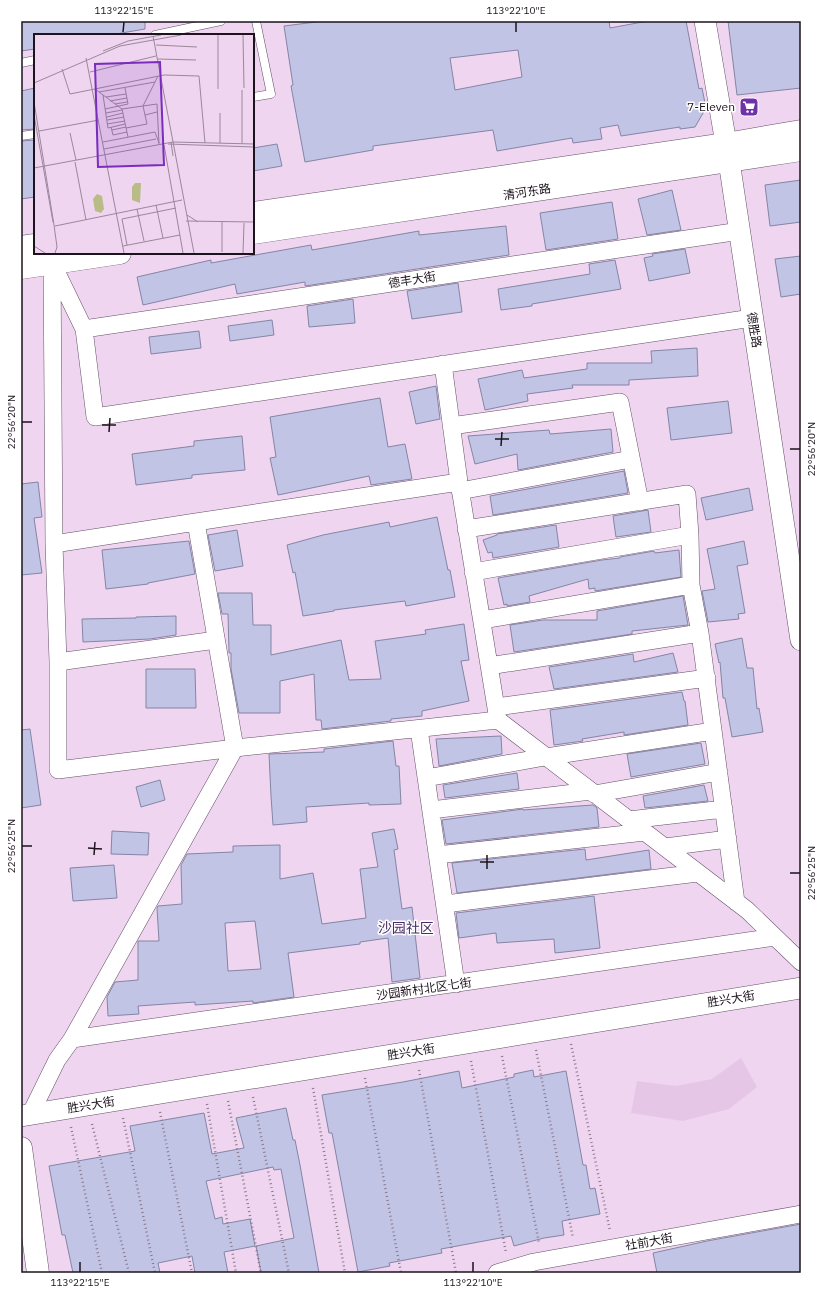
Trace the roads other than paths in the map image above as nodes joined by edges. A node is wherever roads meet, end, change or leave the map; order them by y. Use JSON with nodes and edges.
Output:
{"nodes":[{"id":1,"x":221,"y":21,"type":"edge"},
{"id":2,"x":256,"y":21,"type":"edge"},
{"id":3,"x":705,"y":21,"type":"edge"},
{"id":4,"x":160,"y":34,"type":"edge"},
{"id":5,"x":34,"y":60,"type":"edge"},
{"id":6,"x":21,"y":63,"type":"edge"},
{"id":7,"x":254,"y":97,"type":"edge"},
{"id":8,"x":801,"y":131,"type":"edge"},
{"id":9,"x":34,"y":134,"type":"edge"},
{"id":10,"x":21,"y":136,"type":"edge"},
{"id":11,"x":801,"y":150,"type":"edge"},
{"id":12,"x":728,"y":152,"type":"junction"},
{"id":13,"x":254,"y":213,"type":"edge"},
{"id":14,"x":740,"y":231,"type":"junction"},
{"id":15,"x":254,"y":233,"type":"edge"},
{"id":16,"x":34,"y":245,"type":"edge"},
{"id":17,"x":21,"y":247,"type":"edge"},
{"id":18,"x":113,"y":254,"type":"edge"},
{"id":19,"x":52,"y":263,"type":"junction"},
{"id":20,"x":21,"y":268,"type":"edge"},
{"id":21,"x":752,"y":318,"type":"junction"},
{"id":22,"x":84,"y":329,"type":"junction"},
{"id":23,"x":443,"y":364,"type":"junction"},
{"id":24,"x":451,"y":426,"type":"junction"},
{"id":25,"x":630,"y":459,"type":"junction"},
{"id":26,"x":460,"y":487,"type":"junction"},
{"id":27,"x":640,"y":502,"type":"junction"},
{"id":28,"x":196,"y":522,"type":"junction"},
{"id":29,"x":466,"y":529,"type":"junction"},
{"id":30,"x":690,"y":536,"type":"junction"},
{"id":31,"x":54,"y":544,"type":"junction"},
{"id":32,"x":473,"y":572,"type":"junction"},
{"id":33,"x":691,"y":585,"type":"junction"},
{"id":34,"x":797,"y":589,"type":"edge"},
{"id":35,"x":482,"y":620,"type":"junction"},
{"id":36,"x":700,"y":633,"type":"junction"},
{"id":37,"x":216,"y":640,"type":"junction"},
{"id":38,"x":801,"y":640,"type":"edge"},
{"id":39,"x":58,"y":662,"type":"junction"},
{"id":40,"x":489,"y":666,"type":"junction"},
{"id":41,"x":707,"y":678,"type":"junction"},
{"id":42,"x":497,"y":714,"type":"junction"},
{"id":43,"x":419,"y":729,"type":"junction"},
{"id":44,"x":714,"y":731,"type":"junction"},
{"id":45,"x":235,"y":748,"type":"junction"},
{"id":46,"x":546,"y":757,"type":"junction"},
{"id":47,"x":719,"y":772,"type":"junction"},
{"id":48,"x":426,"y":778,"type":"junction"},
{"id":49,"x":592,"y":792,"type":"junction"},
{"id":50,"x":724,"y":809,"type":"junction"},
{"id":51,"x":431,"y":810,"type":"junction"},
{"id":52,"x":629,"y":820,"type":"junction"},
{"id":53,"x":645,"y":832,"type":"junction"},
{"id":54,"x":728,"y":839,"type":"junction"},
{"id":55,"x":665,"y":847,"type":"junction"},
{"id":56,"x":437,"y":855,"type":"junction"},
{"id":57,"x":698,"y":873,"type":"junction"},
{"id":58,"x":736,"y":902,"type":"junction"},
{"id":59,"x":444,"y":904,"type":"junction"},
{"id":60,"x":775,"y":937,"type":"junction"},
{"id":61,"x":801,"y":962,"type":"edge"},
{"id":62,"x":456,"y":984,"type":"junction"},
{"id":63,"x":801,"y":988,"type":"edge"},
{"id":64,"x":72,"y":1040,"type":"junction"},
{"id":65,"x":26,"y":1115,"type":"edge"},
{"id":66,"x":21,"y":1148,"type":"edge"},
{"id":67,"x":801,"y":1214,"type":"edge"},
{"id":68,"x":506,"y":1272,"type":"edge"},
{"id":69,"x":38,"y":1273,"type":"edge"}],
"edges":[{"from":1,"to":4,"type":"lane"},
{"from":2,"to":7,"type":"lane"},
{"from":3,"to":12,"type":"street","name":"德胜路"},
{"from":5,"to":6,"type":"lane"},
{"from":8,"to":12,"type":"main road","name":"清河东路"},
{"from":9,"to":10,"type":"lane"},
{"from":11,"to":12,"type":"main road","name":"清河东路"},
{"from":12,"to":13,"type":"main road","name":"清河东路"},
{"from":12,"to":14,"type":"street","name":"德胜路"},
{"from":12,"to":15,"type":"main road","name":"清河东路"},
{"from":14,"to":21,"type":"street","name":"德胜路"},
{"from":14,"to":22,"type":"street","name":"德丰大街"},
{"from":16,"to":17,"type":"main road"},
{"from":18,"to":19,"type":"main road"},
{"from":19,"to":20,"type":"main road"},
{"from":19,"to":22,"type":"street"},
{"from":19,"to":31,"type":"street"},
{"from":21,"to":23,"type":"street"},
{"from":21,"to":34,"type":"street","name":"德胜路"},
{"from":22,"to":23,"type":"street"},
{"from":23,"to":24,"type":"street"},
{"from":24,"to":25,"type":"street"},
{"from":24,"to":26,"type":"street"},
{"from":25,"to":26,"type":"street"},
{"from":25,"to":27,"type":"street"},
{"from":26,"to":28,"type":"street"},
{"from":26,"to":29,"type":"street"},
{"from":27,"to":29,"type":"street"},
{"from":27,"to":30,"type":"street"},
{"from":28,"to":31,"type":"street"},
{"from":28,"to":37,"type":"street"},
{"from":29,"to":32,"type":"street"},
{"from":30,"to":32,"type":"street"},
{"from":30,"to":33,"type":"street"},
{"from":31,"to":39,"type":"street"},
{"from":32,"to":35,"type":"street"},
{"from":33,"to":35,"type":"street"},
{"from":33,"to":36,"type":"street"},
{"from":34,"to":38,"type":"street","name":"德胜路"},
{"from":35,"to":40,"type":"street"},
{"from":36,"to":40,"type":"street"},
{"from":36,"to":41,"type":"street"},
{"from":37,"to":39,"type":"street"},
{"from":37,"to":45,"type":"street"},
{"from":39,"to":45,"type":"street"},
{"from":40,"to":42,"type":"street"},
{"from":41,"to":42,"type":"street"},
{"from":41,"to":44,"type":"street"},
{"from":42,"to":43,"type":"street"},
{"from":42,"to":46,"type":"street"},
{"from":43,"to":45,"type":"street"},
{"from":43,"to":48,"type":"street"},
{"from":44,"to":46,"type":"street"},
{"from":44,"to":47,"type":"street"},
{"from":45,"to":64,"type":"street"},
{"from":46,"to":48,"type":"street"},
{"from":46,"to":49,"type":"street"},
{"from":47,"to":49,"type":"street"},
{"from":47,"to":50,"type":"street"},
{"from":48,"to":51,"type":"street"},
{"from":49,"to":51,"type":"street"},
{"from":49,"to":52,"type":"street"},
{"from":50,"to":52,"type":"street"},
{"from":50,"to":54,"type":"street"},
{"from":51,"to":56,"type":"street"},
{"from":52,"to":53,"type":"street"},
{"from":53,"to":55,"type":"street"},
{"from":53,"to":56,"type":"street"},
{"from":54,"to":55,"type":"street"},
{"from":54,"to":58,"type":"street"},
{"from":55,"to":57,"type":"street"},
{"from":56,"to":59,"type":"street"},
{"from":57,"to":58,"type":"street"},
{"from":57,"to":59,"type":"street"},
{"from":58,"to":60,"type":"street"},
{"from":59,"to":62,"type":"street"},
{"from":60,"to":61,"type":"street"},
{"from":60,"to":62,"type":"street","name":"沙园新村北区七街"},
{"from":62,"to":64,"type":"street","name":"沙园新村北区七街"},
{"from":63,"to":65,"type":"street","name":"胜兴大街"},
{"from":64,"to":65,"type":"street"},
{"from":66,"to":69,"type":"main road"},
{"from":67,"to":68,"type":"street","name":"社前大街"}]}
